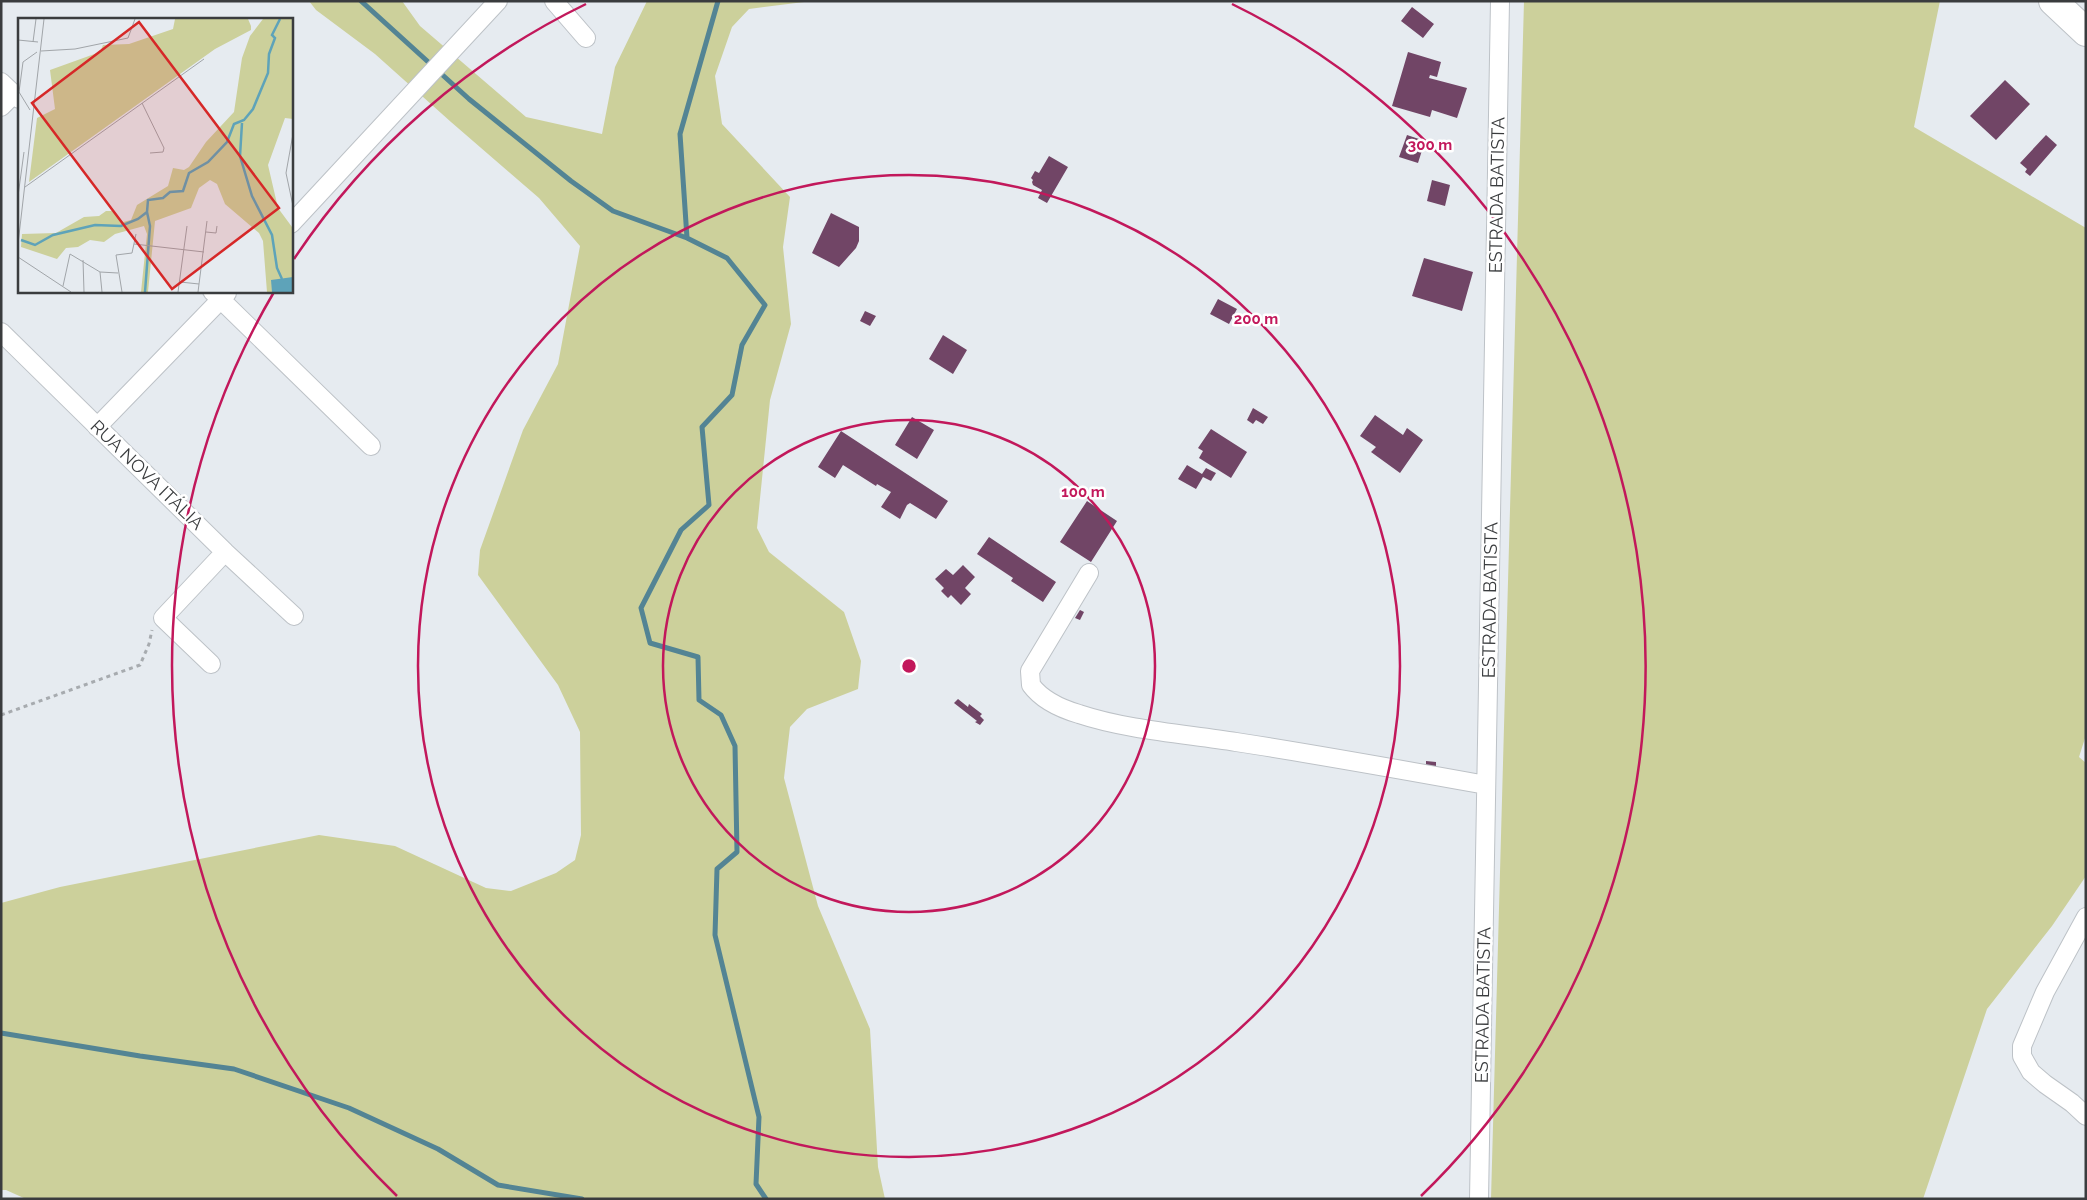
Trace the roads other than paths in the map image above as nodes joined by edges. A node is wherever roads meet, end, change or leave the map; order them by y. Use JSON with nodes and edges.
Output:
{"nodes":[{"id":1,"x":498,"y":1,"type":"edge"},
{"id":2,"x":554,"y":1,"type":"edge"},
{"id":3,"x":1500,"y":1,"type":"edge"},
{"id":4,"x":2053,"y":1,"type":"edge"},
{"id":5,"x":2086,"y":32,"type":"edge"},
{"id":6,"x":586,"y":38,"type":"dead end"},
{"id":7,"x":11,"y":92,"type":"edge"},
{"id":8,"x":1,"y":107,"type":"edge"},
{"id":9,"x":292,"y":223,"type":"edge"},
{"id":10,"x":220,"y":294,"type":"edge"},
{"id":11,"x":1,"y":332,"type":"edge"},
{"id":12,"x":97,"y":427,"type":"junction"},
{"id":13,"x":371,"y":446,"type":"dead end"},
{"id":14,"x":226,"y":552,"type":"junction"},
{"id":15,"x":1089,"y":573,"type":"dead end"},
{"id":16,"x":294,"y":616,"type":"dead end"},
{"id":17,"x":211,"y":664,"type":"dead end"},
{"id":18,"x":1486,"y":785,"type":"junction"},
{"id":19,"x":2086,"y":917,"type":"edge"},
{"id":20,"x":2086,"y":1116,"type":"edge"},
{"id":21,"x":1478,"y":1199,"type":"edge"}],
"edges":[{"from":1,"to":9,"type":"street"},
{"from":2,"to":6,"type":"street"},
{"from":3,"to":18,"type":"street","name":"ESTRADA BATISTA"},
{"from":4,"to":5,"type":"highway"},
{"from":7,"to":8,"type":"street"},
{"from":10,"to":12,"type":"street"},
{"from":10,"to":13,"type":"street"},
{"from":11,"to":12,"type":"street","name":"RUA NOVA ITÁLIA"},
{"from":12,"to":14,"type":"street","name":"RUA NOVA ITÁLIA"},
{"from":14,"to":16,"type":"street","name":"RUA NOVA ITÁLIA"},
{"from":14,"to":17,"type":"street"},
{"from":15,"to":18,"type":"street"},
{"from":18,"to":21,"type":"street","name":"ESTRADA BATISTA"},
{"from":19,"to":20,"type":"street"}]}
